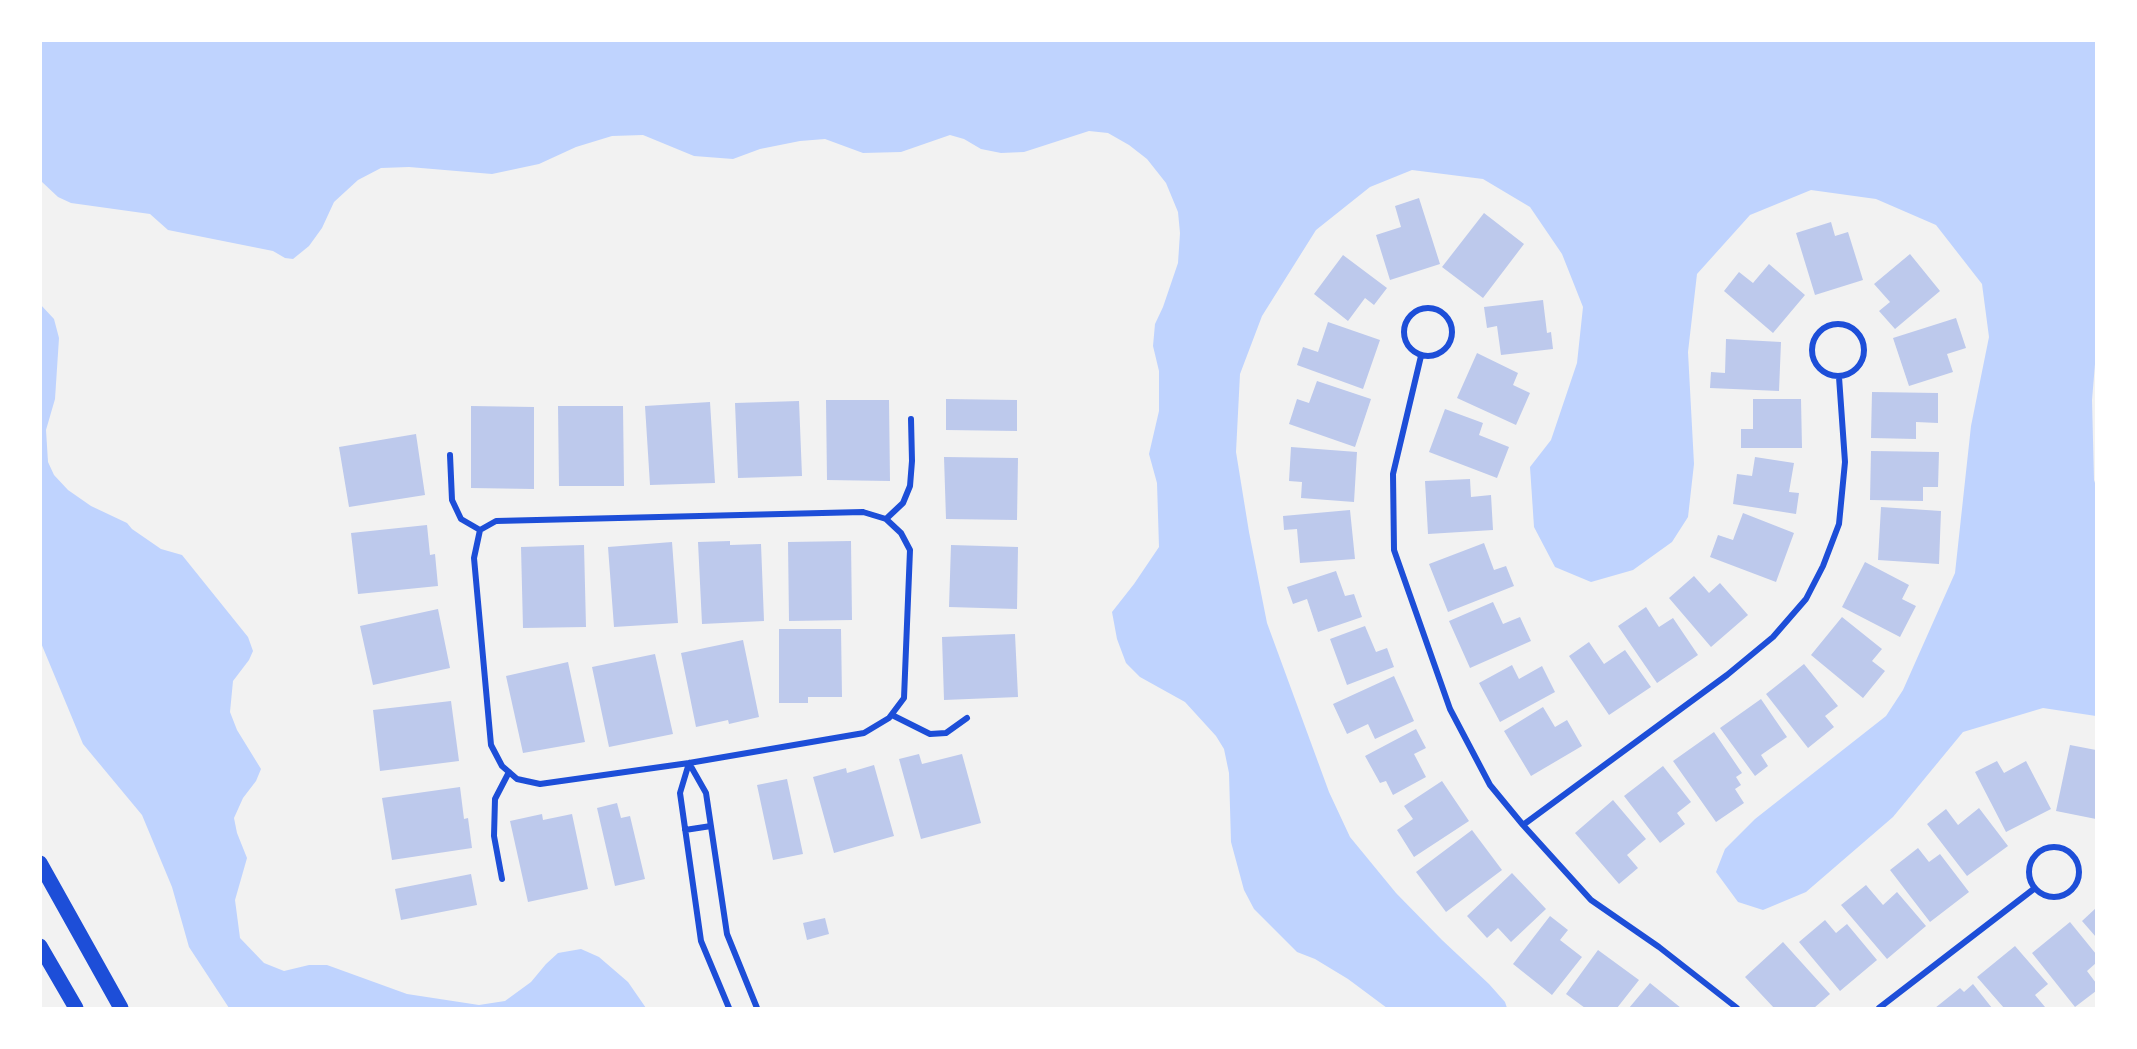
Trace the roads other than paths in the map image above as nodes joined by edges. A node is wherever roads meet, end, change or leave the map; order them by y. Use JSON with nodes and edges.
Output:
{"nodes":[{"id":1,"x":1421,"y":356,"type":"junction"},
{"id":2,"x":1839,"y":376,"type":"junction"},
{"id":3,"x":911,"y":419,"type":"dead end"},
{"id":4,"x":450,"y":455,"type":"dead end"},
{"id":5,"x":886,"y":519,"type":"junction"},
{"id":6,"x":480,"y":530,"type":"junction"},
{"id":7,"x":892,"y":715,"type":"junction"},
{"id":8,"x":967,"y":718,"type":"dead end"},
{"id":9,"x":689,"y":763,"type":"junction"},
{"id":10,"x":509,"y":772,"type":"junction"},
{"id":11,"x":1523,"y":825,"type":"junction"},
{"id":12,"x":711,"y":826,"type":"junction"},
{"id":13,"x":685,"y":830,"type":"junction"},
{"id":14,"x":40,"y":863,"type":"edge"},
{"id":15,"x":502,"y":879,"type":"dead end"},
{"id":16,"x":2035,"y":888,"type":"junction"},
{"id":17,"x":40,"y":946,"type":"edge"},
{"id":18,"x":76,"y":1008,"type":"edge"},
{"id":19,"x":121,"y":1008,"type":"edge"},
{"id":20,"x":729,"y":1008,"type":"edge"},
{"id":21,"x":758,"y":1008,"type":"edge"},
{"id":22,"x":1737,"y":1008,"type":"edge"},
{"id":23,"x":1879,"y":1008,"type":"edge"}],
"edges":[{"from":1,"to":1,"type":"street"},
{"from":1,"to":11,"type":"street"},
{"from":2,"to":2,"type":"street"},
{"from":2,"to":11,"type":"street"},
{"from":3,"to":5,"type":"street"},
{"from":4,"to":6,"type":"street"},
{"from":5,"to":6,"type":"street"},
{"from":5,"to":7,"type":"street"},
{"from":6,"to":10,"type":"street"},
{"from":7,"to":8,"type":"street"},
{"from":7,"to":9,"type":"street"},
{"from":9,"to":10,"type":"street"},
{"from":9,"to":12,"type":"street"},
{"from":9,"to":13,"type":"street"},
{"from":10,"to":15,"type":"street"},
{"from":11,"to":22,"type":"street"},
{"from":12,"to":13,"type":"street"},
{"from":12,"to":21,"type":"street"},
{"from":13,"to":20,"type":"street"},
{"from":14,"to":19,"type":"main road"},
{"from":16,"to":16,"type":"street"},
{"from":16,"to":23,"type":"street"},
{"from":17,"to":18,"type":"main road"}]}
